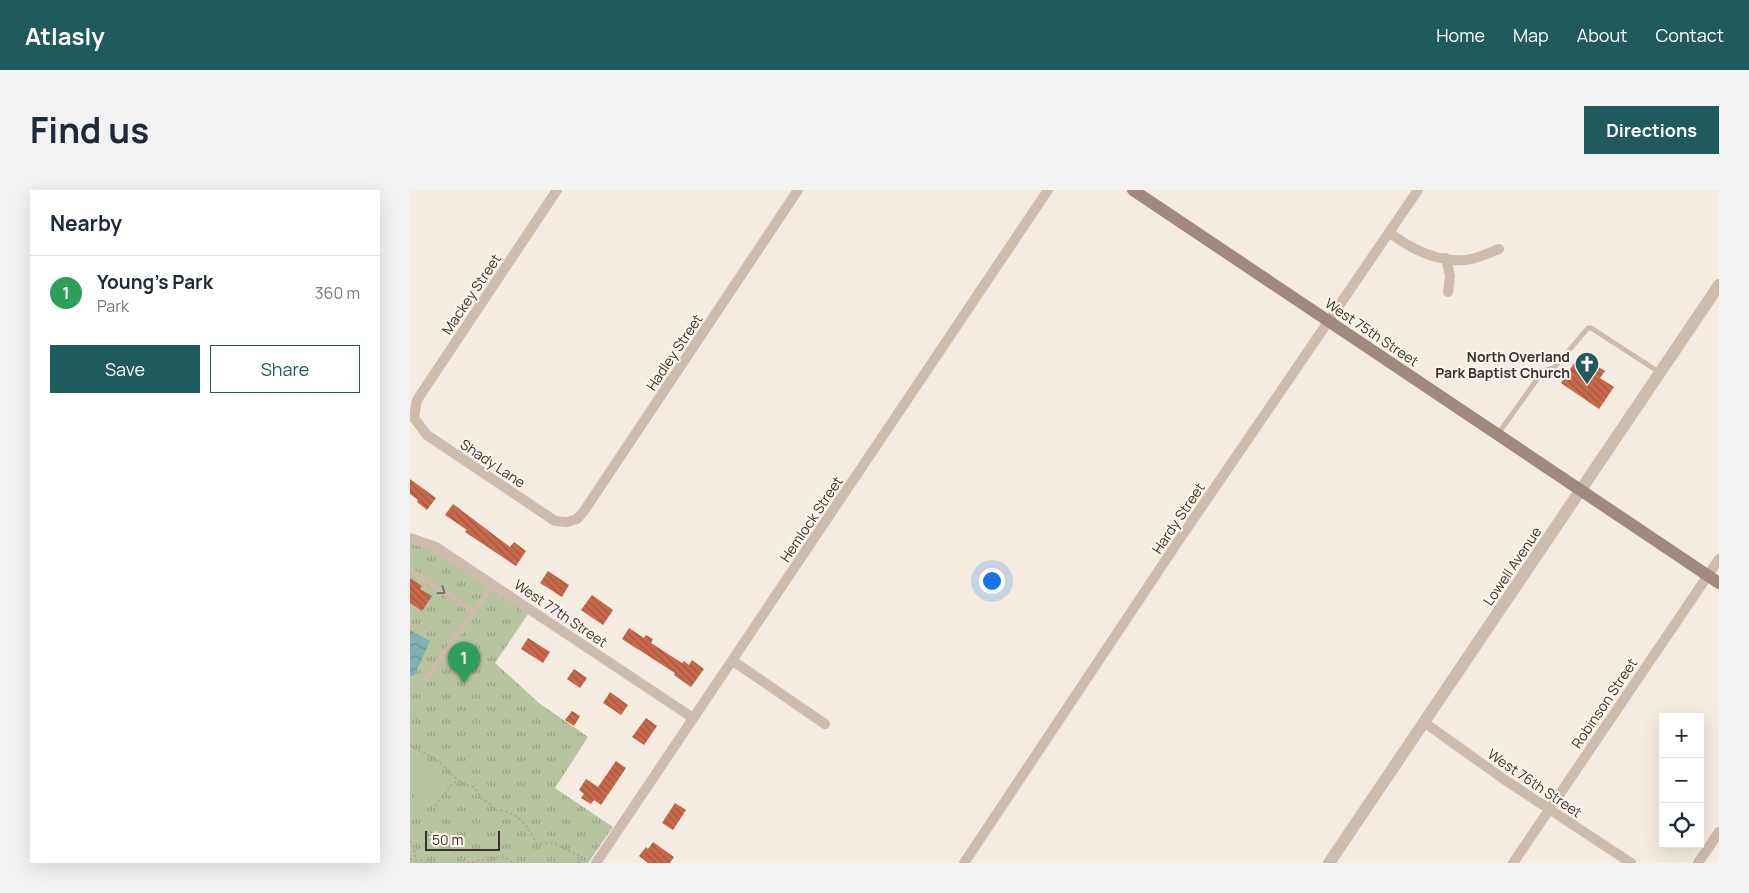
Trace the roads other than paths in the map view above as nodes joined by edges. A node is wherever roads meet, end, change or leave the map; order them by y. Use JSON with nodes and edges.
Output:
{"nodes":[{"id":1,"x":557,"y":190,"type":"edge"},
{"id":2,"x":798,"y":190,"type":"edge"},
{"id":3,"x":1048,"y":190,"type":"edge"},
{"id":4,"x":1133,"y":190,"type":"edge"},
{"id":5,"x":1418,"y":190,"type":"edge"},
{"id":6,"x":1390,"y":233,"type":"junction"},
{"id":7,"x":1499,"y":249,"type":"dead end"},
{"id":8,"x":1446,"y":258,"type":"junction"},
{"id":9,"x":1719,"y":285,"type":"edge"},
{"id":10,"x":1448,"y":292,"type":"dead end"},
{"id":11,"x":1329,"y":321,"type":"junction"},
{"id":12,"x":1660,"y":373,"type":"junction"},
{"id":13,"x":414,"y":415,"type":"joint"},
{"id":14,"x":1498,"y":434,"type":"junction"},
{"id":15,"x":1581,"y":490,"type":"junction"},
{"id":16,"x":567,"y":522,"type":"joint"},
{"id":17,"x":410,"y":538,"type":"edge"},
{"id":18,"x":1719,"y":558,"type":"edge"},
{"id":19,"x":410,"y":570,"type":"edge"},
{"id":20,"x":1708,"y":575,"type":"junction"},
{"id":21,"x":1719,"y":582,"type":"edge"},
{"id":22,"x":493,"y":585,"type":"junction"},
{"id":23,"x":474,"y":612,"type":"junction"},
{"id":24,"x":733,"y":661,"type":"junction"},
{"id":25,"x":425,"y":681,"type":"dead end"},
{"id":26,"x":693,"y":718,"type":"junction"},
{"id":27,"x":1424,"y":723,"type":"junction"},
{"id":28,"x":825,"y":724,"type":"dead end"},
{"id":29,"x":1549,"y":809,"type":"junction"},
{"id":30,"x":1719,"y":832,"type":"edge"},
{"id":31,"x":596,"y":863,"type":"edge"},
{"id":32,"x":964,"y":863,"type":"edge"},
{"id":33,"x":1329,"y":863,"type":"edge"},
{"id":34,"x":1513,"y":863,"type":"edge"},
{"id":35,"x":1631,"y":863,"type":"edge"},
{"id":36,"x":1698,"y":863,"type":"edge"}],
"edges":[{"from":1,"to":13,"type":"street","name":"Mackey Street"},
{"from":2,"to":16,"type":"street","name":"Hadley Street"},
{"from":3,"to":24,"type":"street","name":"Hemlock Street"},
{"from":4,"to":11,"type":"main road","name":"West 75th Street"},
{"from":5,"to":6,"type":"street","name":"Hardy Street"},
{"from":6,"to":8,"type":"street"},
{"from":6,"to":11,"type":"street","name":"Hardy Street"},
{"from":7,"to":8,"type":"street"},
{"from":8,"to":10,"type":"street"},
{"from":9,"to":12,"type":"street","name":"Lowell Avenue"},
{"from":11,"to":14,"type":"main road","name":"West 75th Street"},
{"from":11,"to":32,"type":"street","name":"Hardy Street"},
{"from":12,"to":14,"type":"lane"},
{"from":12,"to":15,"type":"street","name":"Lowell Avenue"},
{"from":13,"to":16,"type":"street","name":"Shady Lane"},
{"from":14,"to":15,"type":"main road","name":"West 75th Street"},
{"from":15,"to":20,"type":"main road","name":"West 75th Street"},
{"from":15,"to":27,"type":"street","name":"Lowell Avenue"},
{"from":17,"to":22,"type":"street","name":"West 77th Street"},
{"from":18,"to":20,"type":"street","name":"Robinson Street"},
{"from":19,"to":23,"type":"lane","one_way":true},
{"from":20,"to":21,"type":"main road","name":"West 75th Street"},
{"from":20,"to":29,"type":"street","name":"Robinson Street"},
{"from":22,"to":23,"type":"lane"},
{"from":22,"to":26,"type":"street","name":"West 77th Street"},
{"from":23,"to":25,"type":"lane"},
{"from":24,"to":26,"type":"street","name":"Hemlock Street"},
{"from":24,"to":28,"type":"street"},
{"from":26,"to":31,"type":"street","name":"Hemlock Street"},
{"from":27,"to":29,"type":"street","name":"West 76th Street"},
{"from":27,"to":33,"type":"street","name":"Lowell Avenue"},
{"from":29,"to":34,"type":"street","name":"Robinson Street"},
{"from":29,"to":35,"type":"street","name":"West 76th Street"},
{"from":30,"to":36,"type":"street"}]}
